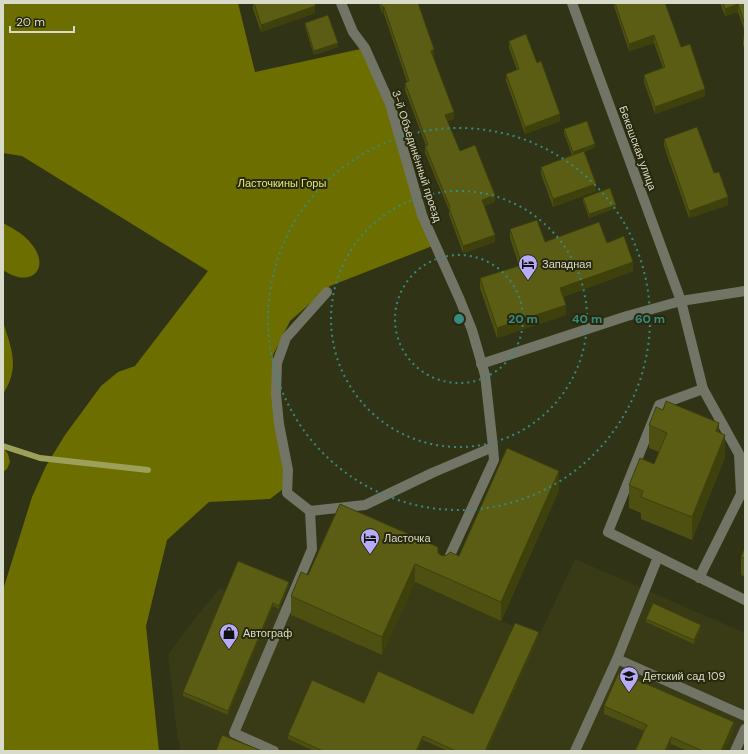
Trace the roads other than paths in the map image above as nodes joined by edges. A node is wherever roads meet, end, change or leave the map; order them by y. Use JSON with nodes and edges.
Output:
{"nodes":[{"id":1,"x":341,"y":3,"type":"edge"},
{"id":2,"x":572,"y":3,"type":"edge"},
{"id":3,"x":745,"y":291,"type":"edge"},
{"id":4,"x":327,"y":292,"type":"dead end"},
{"id":5,"x":681,"y":301,"type":"junction"},
{"id":6,"x":481,"y":364,"type":"junction"},
{"id":7,"x":703,"y":389,"type":"junction"},
{"id":8,"x":492,"y":447,"type":"junction"},
{"id":9,"x":310,"y":511,"type":"junction"},
{"id":10,"x":658,"y":557,"type":"junction"},
{"id":11,"x":444,"y":568,"type":"edge"},
{"id":12,"x":699,"y":578,"type":"junction"},
{"id":13,"x":745,"y":600,"type":"edge"},
{"id":14,"x":617,"y":659,"type":"junction"},
{"id":15,"x":745,"y":716,"type":"edge"},
{"id":16,"x":745,"y":729,"type":"edge"},
{"id":17,"x":274,"y":751,"type":"edge"},
{"id":18,"x":575,"y":751,"type":"edge"},
{"id":19,"x":735,"y":751,"type":"edge"}],
"edges":[{"from":1,"to":6,"type":"street","name":"3-й Объединённый проезд"},
{"from":2,"to":5,"type":"street","name":"Бекешская улица"},
{"from":3,"to":5,"type":"street"},
{"from":4,"to":9,"type":"street"},
{"from":5,"to":6,"type":"street"},
{"from":5,"to":7,"type":"street","name":"Бекешская улица"},
{"from":6,"to":8,"type":"street","name":"3-й Объединённый проезд"},
{"from":7,"to":10,"type":"street"},
{"from":7,"to":12,"type":"street","name":"Бекешская улица"},
{"from":8,"to":9,"type":"street"},
{"from":8,"to":11,"type":"street","name":"3-й Объединённый проезд"},
{"from":9,"to":17,"type":"street"},
{"from":10,"to":12,"type":"street"},
{"from":10,"to":14,"type":"street"},
{"from":12,"to":13,"type":"street"},
{"from":14,"to":15,"type":"street"},
{"from":14,"to":18,"type":"street"},
{"from":16,"to":19,"type":"street"}]}
